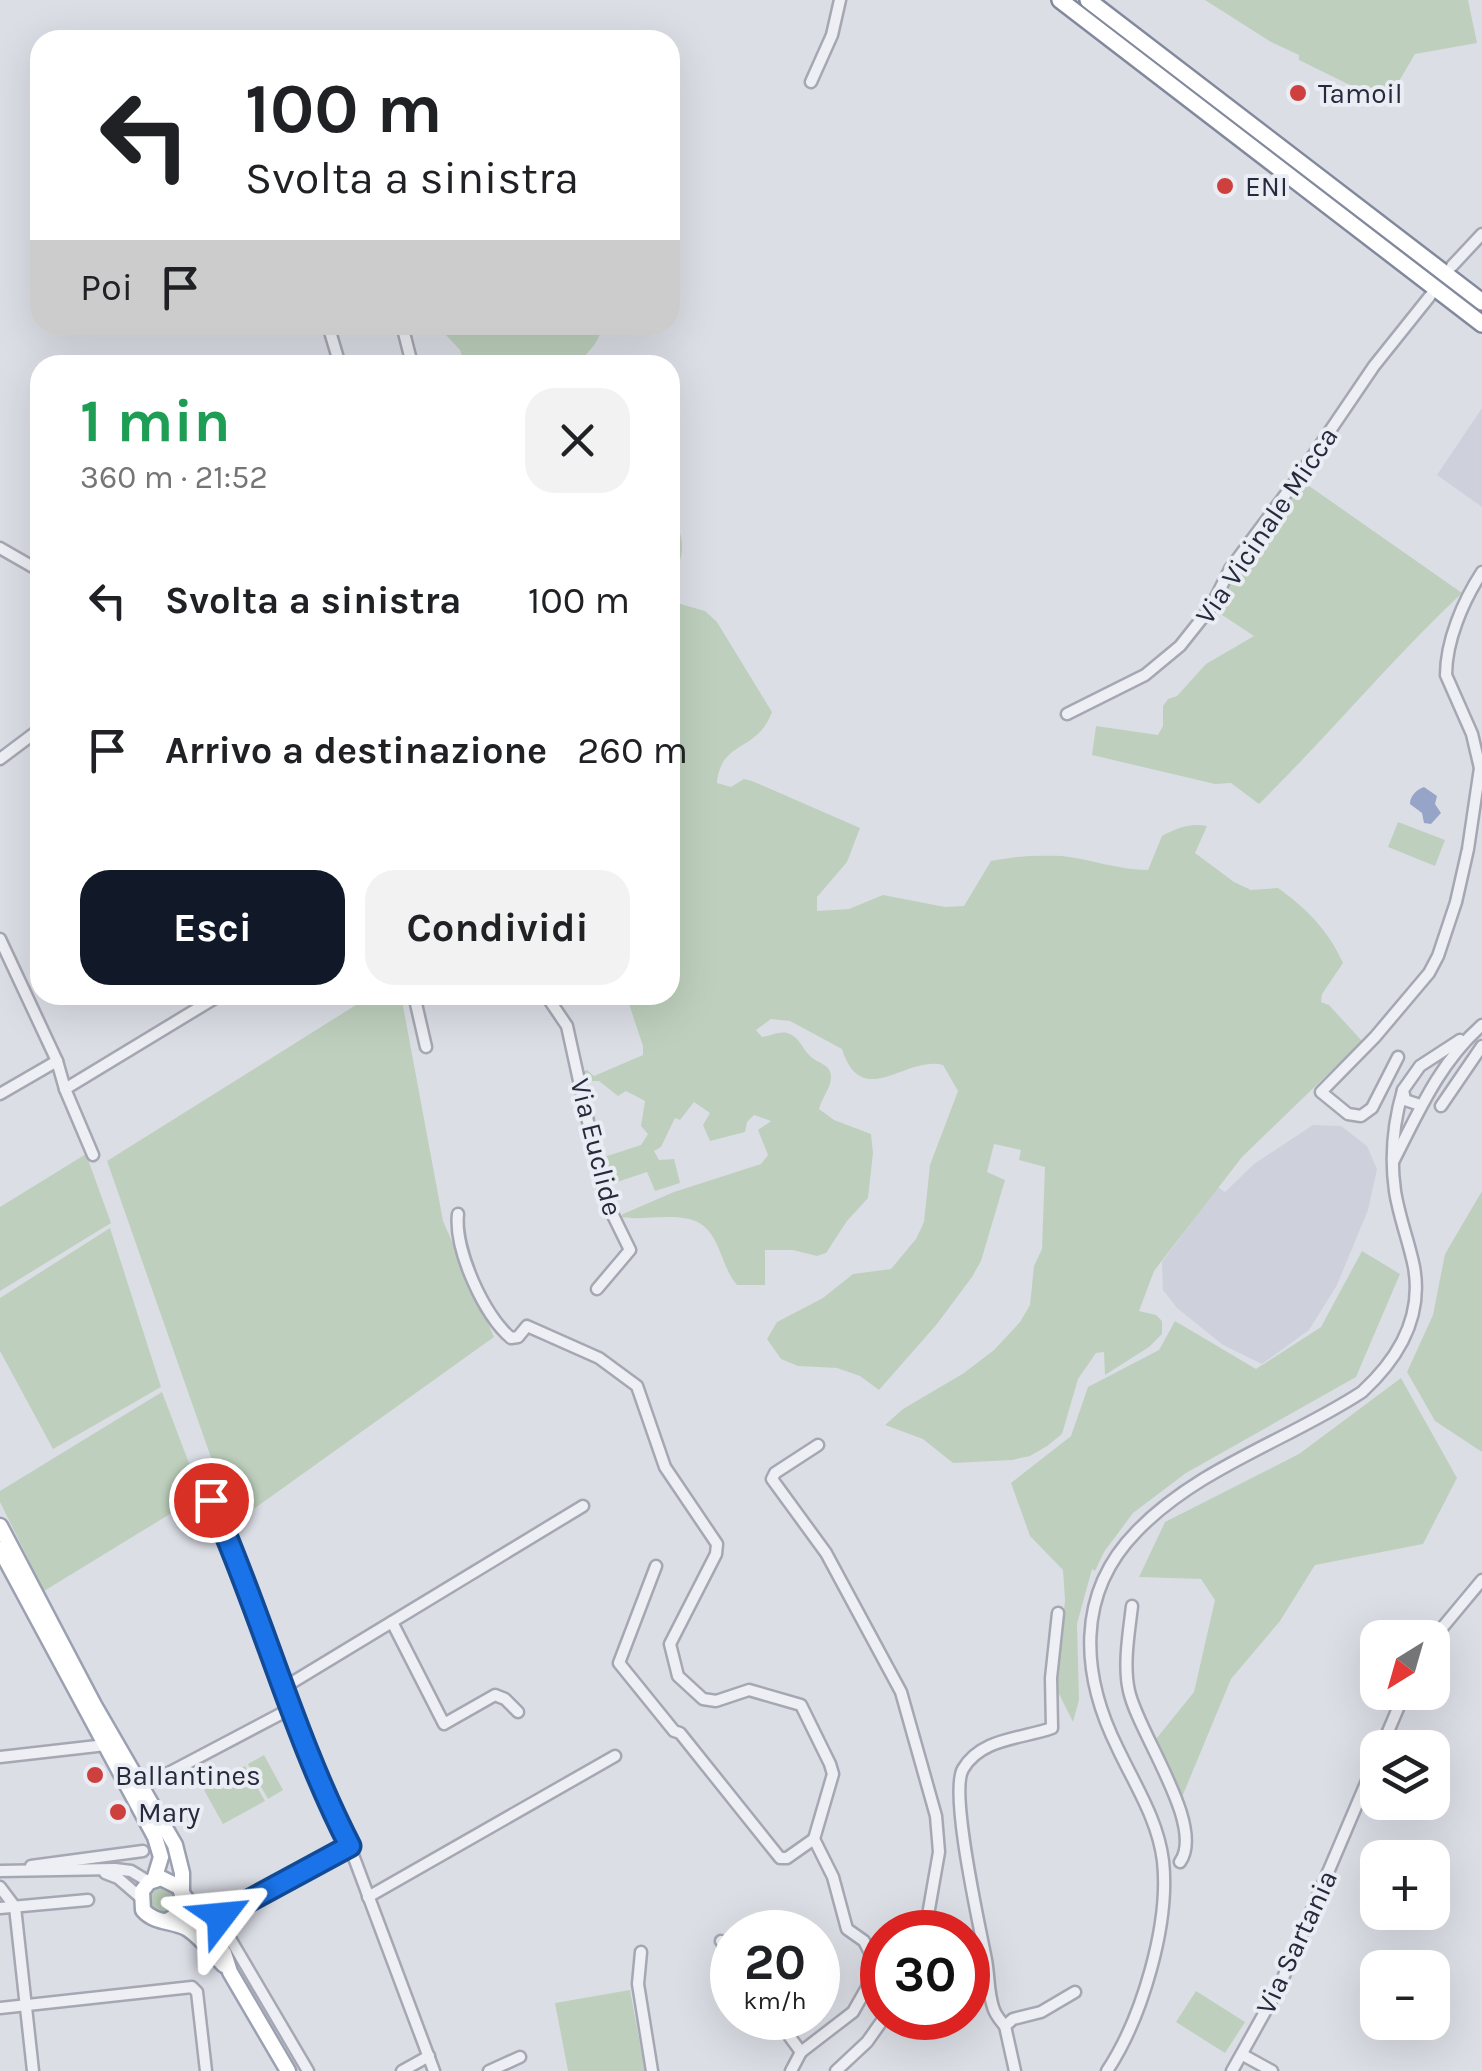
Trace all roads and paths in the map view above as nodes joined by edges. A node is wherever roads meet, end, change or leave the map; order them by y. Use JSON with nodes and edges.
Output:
{"nodes":[{"id":1,"x":840,"y":0,"type":"edge"},
{"id":2,"x":1060,"y":0,"type":"edge"},
{"id":3,"x":1088,"y":0,"type":"edge"},
{"id":4,"x":811,"y":82,"type":"dead end"},
{"id":5,"x":1482,"y":234,"type":"edge"},
{"id":6,"x":1452,"y":266,"type":"dead end"},
{"id":7,"x":1430,"y":296,"type":"dead end"},
{"id":8,"x":1482,"y":302,"type":"edge"},
{"id":9,"x":1482,"y":324,"type":"edge"},
{"id":10,"x":0,"y":548,"type":"edge"},
{"id":11,"x":30,"y":566,"type":"edge"},
{"id":12,"x":1482,"y":572,"type":"edge"},
{"id":13,"x":1066,"y":714,"type":"dead end"},
{"id":14,"x":30,"y":736,"type":"edge"},
{"id":15,"x":0,"y":759,"type":"edge"},
{"id":16,"x":0,"y":939,"type":"edge"},
{"id":17,"x":30,"y":1003,"type":"edge"},
{"id":18,"x":31,"y":1005,"type":"edge"},
{"id":19,"x":204,"y":1005,"type":"edge"},
{"id":20,"x":416,"y":1005,"type":"edge"},
{"id":21,"x":553,"y":1005,"type":"edge"},
{"id":22,"x":1478,"y":1028,"type":"edge"},
{"id":23,"x":1482,"y":1046,"type":"edge"},
{"id":24,"x":426,"y":1047,"type":"dead end"},
{"id":25,"x":57,"y":1061,"type":"junction"},
{"id":26,"x":1419,"y":1067,"type":"junction"},
{"id":27,"x":1435,"y":1082,"type":"junction"},
{"id":28,"x":65,"y":1089,"type":"junction"},
{"id":29,"x":1403,"y":1090,"type":"junction"},
{"id":30,"x":0,"y":1094,"type":"edge"},
{"id":31,"x":1423,"y":1102,"type":"junction"},
{"id":32,"x":93,"y":1155,"type":"dead end"},
{"id":33,"x":1393,"y":1163,"type":"junction"},
{"id":34,"x":458,"y":1214,"type":"dead end"},
{"id":35,"x":597,"y":1289,"type":"dead end"},
{"id":36,"x":818,"y":1446,"type":"dead end"},
{"id":37,"x":211,"y":1500,"type":"dead end"},
{"id":38,"x":583,"y":1506,"type":"dead end"},
{"id":39,"x":0,"y":1526,"type":"edge"},
{"id":40,"x":0,"y":1549,"type":"edge"},
{"id":41,"x":656,"y":1566,"type":"dead end"},
{"id":42,"x":1482,"y":1580,"type":"edge"},
{"id":43,"x":1132,"y":1606,"type":"dead end"},
{"id":44,"x":1058,"y":1613,"type":"dead end"},
{"id":45,"x":1449,"y":1620,"type":"edge"},
{"id":46,"x":392,"y":1622,"type":"junction"},
{"id":47,"x":283,"y":1688,"type":"junction"},
{"id":48,"x":290,"y":1709,"type":"junction"},
{"id":49,"x":518,"y":1712,"type":"dead end"},
{"id":50,"x":1067,"y":1714,"type":"dead end"},
{"id":51,"x":1052,"y":1728,"type":"junction"},
{"id":52,"x":106,"y":1745,"type":"junction"},
{"id":53,"x":615,"y":1756,"type":"dead end"},
{"id":54,"x":0,"y":1757,"type":"edge"},
{"id":55,"x":142,"y":1786,"type":"junction"},
{"id":56,"x":1360,"y":1798,"type":"edge"},
{"id":57,"x":814,"y":1840,"type":"junction"},
{"id":58,"x":350,"y":1846,"type":"junction"},
{"id":59,"x":143,"y":1851,"type":"dead end"},
{"id":60,"x":1162,"y":1856,"type":"junction"},
{"id":61,"x":1180,"y":1862,"type":"junction"},
{"id":62,"x":0,"y":1871,"type":"edge"},
{"id":63,"x":94,"y":1871,"type":"junction"},
{"id":64,"x":1162,"y":1878,"type":"junction"},
{"id":65,"x":152,"y":1881,"type":"junction"},
{"id":66,"x":0,"y":1887,"type":"edge"},
{"id":67,"x":182,"y":1893,"type":"junction"},
{"id":68,"x":140,"y":1897,"type":"junction"},
{"id":69,"x":368,"y":1897,"type":"junction"},
{"id":70,"x":88,"y":1900,"type":"dead end"},
{"id":71,"x":16,"y":1907,"type":"junction"},
{"id":72,"x":0,"y":1908,"type":"edge"},
{"id":73,"x":929,"y":1910,"type":"edge"},
{"id":74,"x":166,"y":1921,"type":"junction"},
{"id":75,"x":212,"y":1921,"type":"junction"},
{"id":76,"x":641,"y":1952,"type":"dead end"},
{"id":77,"x":230,"y":1972,"type":"junction"},
{"id":78,"x":1075,"y":1992,"type":"dead end"},
{"id":79,"x":26,"y":2005,"type":"junction"},
{"id":80,"x":0,"y":2008,"type":"edge"},
{"id":81,"x":1006,"y":2026,"type":"junction"},
{"id":82,"x":792,"y":2040,"type":"edge"},
{"id":83,"x":868,"y":2040,"type":"edge"},
{"id":84,"x":801,"y":2052,"type":"junction"},
{"id":85,"x":1242,"y":2054,"type":"junction"},
{"id":86,"x":429,"y":2056,"type":"junction"},
{"id":87,"x":520,"y":2057,"type":"dead end"},
{"id":88,"x":32,"y":2071,"type":"edge"},
{"id":89,"x":206,"y":2071,"type":"edge"},
{"id":90,"x":288,"y":2071,"type":"edge"},
{"id":91,"x":308,"y":2071,"type":"edge"},
{"id":92,"x":402,"y":2071,"type":"edge"},
{"id":93,"x":434,"y":2071,"type":"edge"},
{"id":94,"x":489,"y":2071,"type":"edge"},
{"id":95,"x":652,"y":2071,"type":"edge"},
{"id":96,"x":791,"y":2071,"type":"edge"},
{"id":97,"x":836,"y":2071,"type":"edge"},
{"id":98,"x":1015,"y":2071,"type":"edge"},
{"id":99,"x":1108,"y":2071,"type":"edge"},
{"id":100,"x":1232,"y":2071,"type":"edge"},
{"id":101,"x":1272,"y":2071,"type":"edge"}],
"edges":[{"from":1,"to":4,"type":"street"},
{"from":2,"to":9,"type":"highway"},
{"from":3,"to":8,"type":"highway"},
{"from":5,"to":6,"type":"street"},
{"from":7,"to":13,"type":"street","name":"Via Vicinale Micca"},
{"from":10,"to":11,"type":"street"},
{"from":12,"to":26,"type":"street"},
{"from":14,"to":15,"type":"street"},
{"from":16,"to":17,"type":"street"},
{"from":18,"to":25,"type":"street"},
{"from":19,"to":28,"type":"street"},
{"from":20,"to":24,"type":"street"},
{"from":21,"to":35,"type":"street","name":"Via Euclide"},
{"from":22,"to":26,"type":"street"},
{"from":22,"to":27,"type":"street"},
{"from":23,"to":31,"type":"street"},
{"from":25,"to":28,"type":"street"},
{"from":25,"to":30,"type":"street"},
{"from":26,"to":27,"type":"street"},
{"from":26,"to":29,"type":"street"},
{"from":27,"to":31,"type":"street"},
{"from":28,"to":32,"type":"street"},
{"from":29,"to":31,"type":"street"},
{"from":29,"to":33,"type":"street"},
{"from":31,"to":33,"type":"street"},
{"from":33,"to":60,"type":"street"},
{"from":34,"to":57,"type":"street"},
{"from":36,"to":73,"type":"street"},
{"from":37,"to":47,"type":"street"},
{"from":38,"to":46,"type":"street"},
{"from":39,"to":55,"type":"main road"},
{"from":40,"to":52,"type":"main road"},
{"from":41,"to":57,"type":"street"},
{"from":42,"to":45,"type":"street"},
{"from":43,"to":61,"type":"street"},
{"from":44,"to":51,"type":"street"},
{"from":46,"to":47,"type":"street"},
{"from":46,"to":49,"type":"street"},
{"from":47,"to":48,"type":"street"},
{"from":48,"to":55,"type":"street"},
{"from":48,"to":58,"type":"street"},
{"from":50,"to":51,"type":"street"},
{"from":51,"to":81,"type":"street"},
{"from":52,"to":54,"type":"street"},
{"from":52,"to":65,"type":"main road"},
{"from":53,"to":69,"type":"street"},
{"from":55,"to":67,"type":"main road"},
{"from":56,"to":85,"type":"street","name":"Via Sartania"},
{"from":57,"to":84,"type":"street"},
{"from":58,"to":69,"type":"street"},
{"from":58,"to":75,"type":"street"},
{"from":59,"to":62,"type":"street"},
{"from":60,"to":61,"type":"street"},
{"from":60,"to":64,"type":"street"},
{"from":61,"to":64,"type":"street"},
{"from":62,"to":63,"type":"street"},
{"from":63,"to":65,"type":"street"},
{"from":63,"to":68,"type":"street"},
{"from":64,"to":99,"type":"street"},
{"from":65,"to":67,"type":"main road"},
{"from":65,"to":68,"type":"main road"},
{"from":66,"to":71,"type":"street"},
{"from":67,"to":74,"type":"main road"},
{"from":67,"to":75,"type":"main road"},
{"from":68,"to":74,"type":"main road"},
{"from":69,"to":86,"type":"street"},
{"from":70,"to":71,"type":"street"},
{"from":71,"to":72,"type":"street"},
{"from":71,"to":79,"type":"street"},
{"from":74,"to":77,"type":"main road"},
{"from":75,"to":77,"type":"main road"},
{"from":75,"to":91,"type":"street"},
{"from":76,"to":95,"type":"street"},
{"from":77,"to":90,"type":"main road"},
{"from":78,"to":81,"type":"street"},
{"from":79,"to":80,"type":"street"},
{"from":79,"to":88,"type":"street"},
{"from":79,"to":89,"type":"street"},
{"from":81,"to":98,"type":"street"},
{"from":82,"to":84,"type":"street"},
{"from":83,"to":97,"type":"street"},
{"from":84,"to":96,"type":"street"},
{"from":85,"to":100,"type":"street","name":"Via Sartania"},
{"from":85,"to":101,"type":"street"},
{"from":86,"to":92,"type":"street"},
{"from":86,"to":93,"type":"street"},
{"from":87,"to":94,"type":"street"}]}
